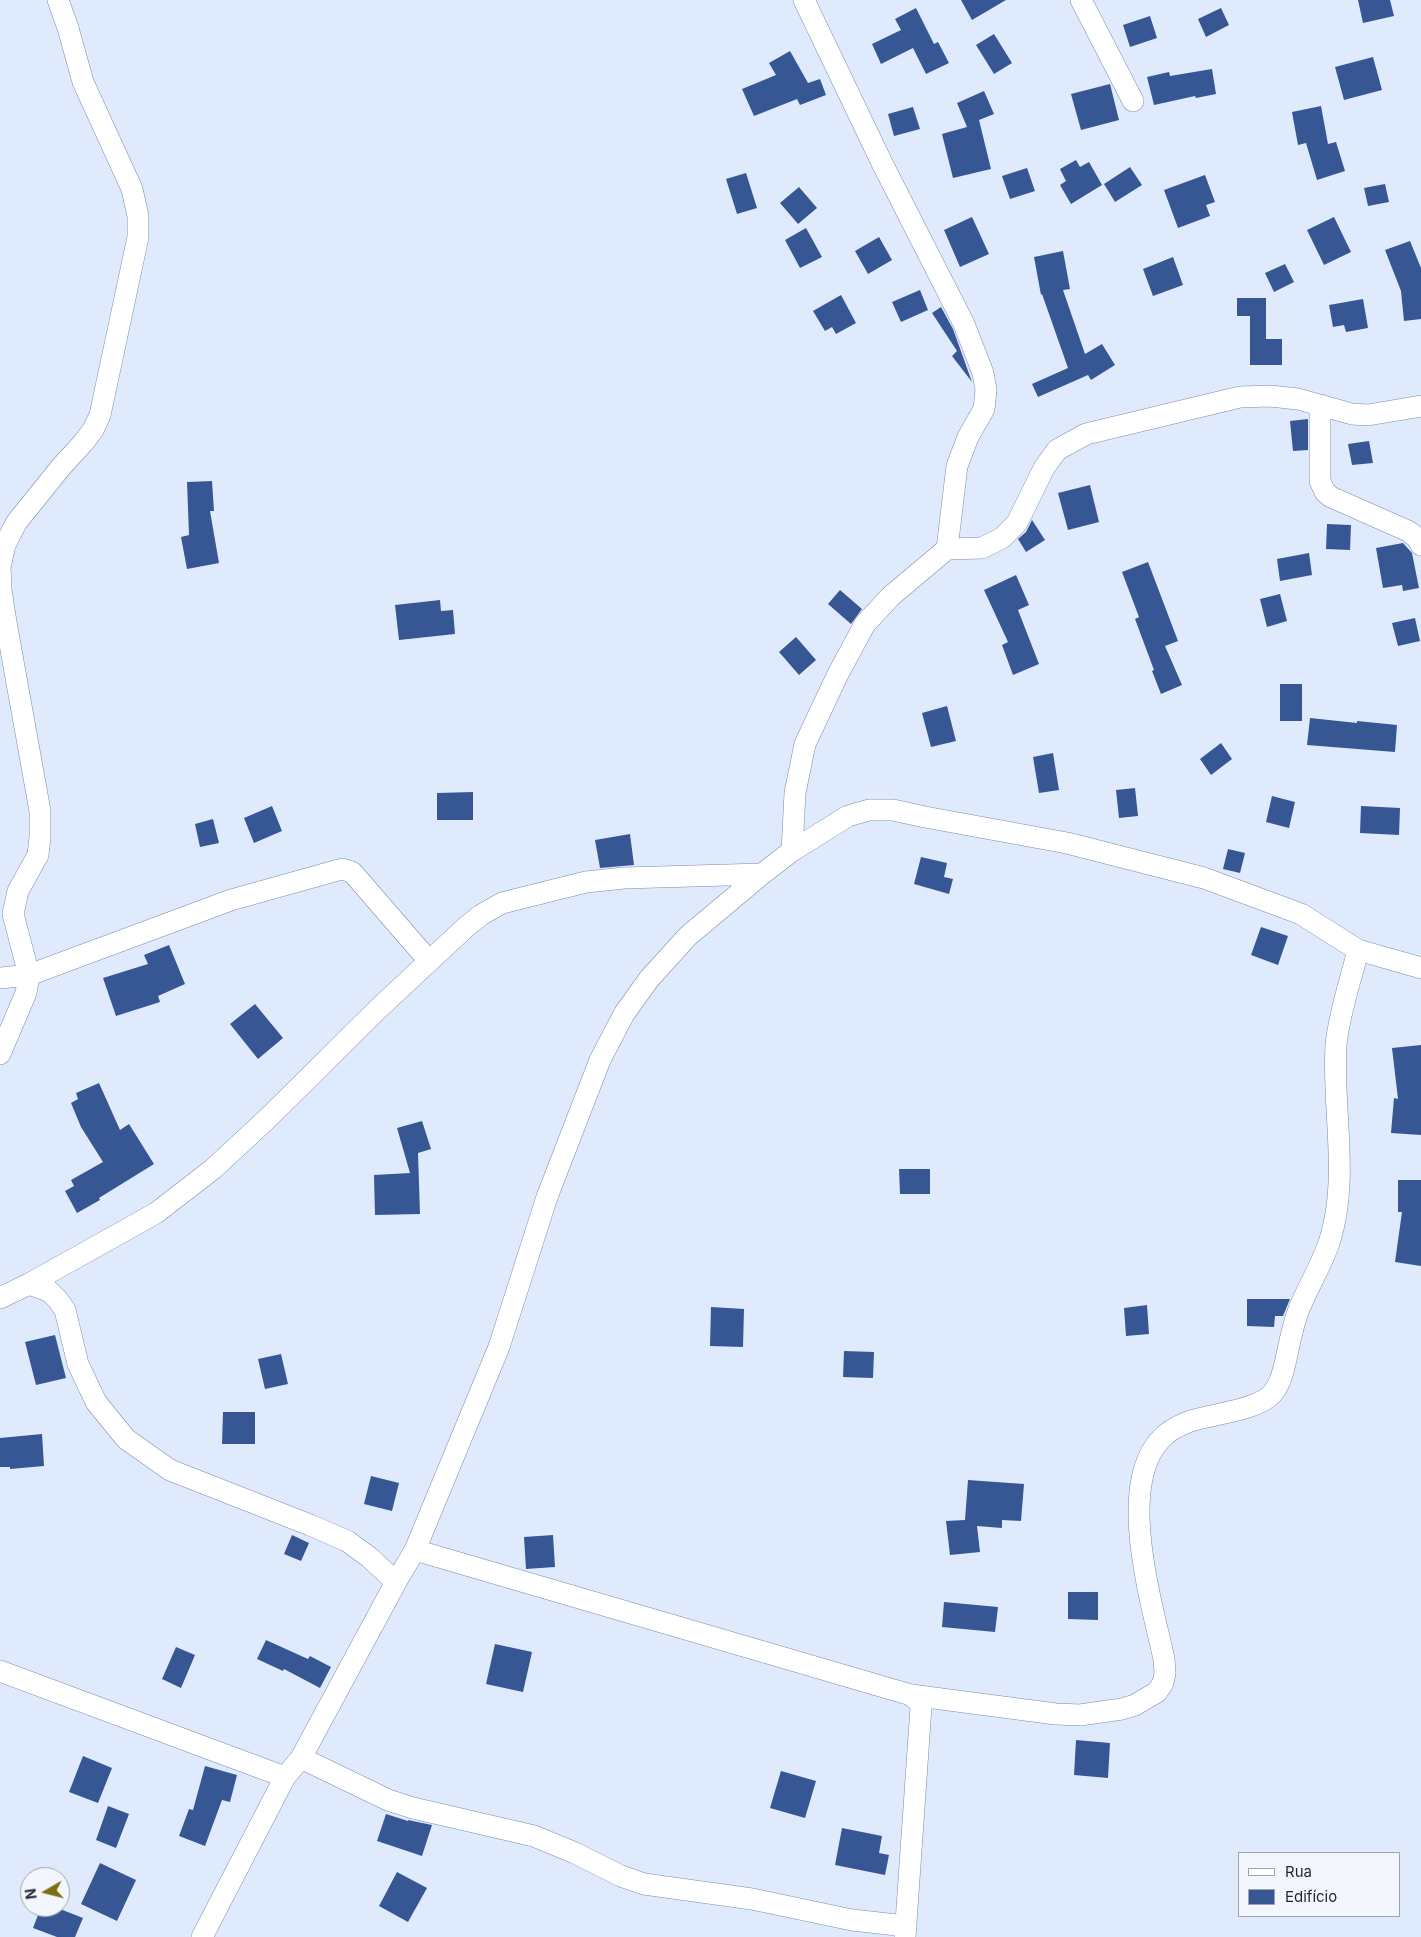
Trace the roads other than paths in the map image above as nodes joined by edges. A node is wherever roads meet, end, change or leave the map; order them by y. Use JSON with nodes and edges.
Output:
{"nodes":[{"id":1,"x":58,"y":0,"type":"edge"},
{"id":2,"x":804,"y":0,"type":"edge"},
{"id":3,"x":1081,"y":0,"type":"edge"},
{"id":4,"x":1133,"y":100,"type":"dead end"},
{"id":5,"x":1320,"y":404,"type":"junction"},
{"id":6,"x":1421,"y":406,"type":"edge"},
{"id":7,"x":1421,"y":545,"type":"edge"},
{"id":8,"x":947,"y":549,"type":"junction"},
{"id":9,"x":792,"y":851,"type":"junction"},
{"id":10,"x":762,"y":874,"type":"junction"},
{"id":11,"x":1358,"y":950,"type":"junction"},
{"id":12,"x":429,"y":961,"type":"junction"},
{"id":13,"x":1421,"y":968,"type":"edge"},
{"id":14,"x":29,"y":975,"type":"junction"},
{"id":15,"x":0,"y":978,"type":"edge"},
{"id":16,"x":0,"y":1054,"type":"edge"},
{"id":17,"x":29,"y":1284,"type":"junction"},
{"id":18,"x":0,"y":1298,"type":"edge"},
{"id":19,"x":415,"y":1550,"type":"junction"},
{"id":20,"x":396,"y":1582,"type":"junction"},
{"id":21,"x":0,"y":1671,"type":"edge"},
{"id":22,"x":911,"y":1695,"type":"junction"},
{"id":23,"x":300,"y":1758,"type":"junction"},
{"id":24,"x":285,"y":1777,"type":"junction"},
{"id":25,"x":905,"y":1931,"type":"edge"},
{"id":26,"x":202,"y":1937,"type":"edge"}],
"edges":[{"from":1,"to":14,"type":"street"},
{"from":2,"to":8,"type":"street"},
{"from":3,"to":4,"type":"street"},
{"from":5,"to":6,"type":"street"},
{"from":5,"to":7,"type":"street"},
{"from":5,"to":8,"type":"street"},
{"from":8,"to":9,"type":"street"},
{"from":9,"to":10,"type":"street"},
{"from":9,"to":11,"type":"street"},
{"from":10,"to":12,"type":"street"},
{"from":10,"to":19,"type":"street"},
{"from":11,"to":13,"type":"street"},
{"from":11,"to":22,"type":"street"},
{"from":12,"to":14,"type":"street"},
{"from":12,"to":17,"type":"street"},
{"from":14,"to":15,"type":"street"},
{"from":14,"to":16,"type":"street"},
{"from":17,"to":18,"type":"street"},
{"from":17,"to":20,"type":"street"},
{"from":19,"to":20,"type":"street"},
{"from":19,"to":22,"type":"street"},
{"from":20,"to":23,"type":"street"},
{"from":21,"to":24,"type":"street"},
{"from":22,"to":25,"type":"street"},
{"from":23,"to":24,"type":"street"},
{"from":23,"to":25,"type":"street"},
{"from":24,"to":26,"type":"street"}]}
